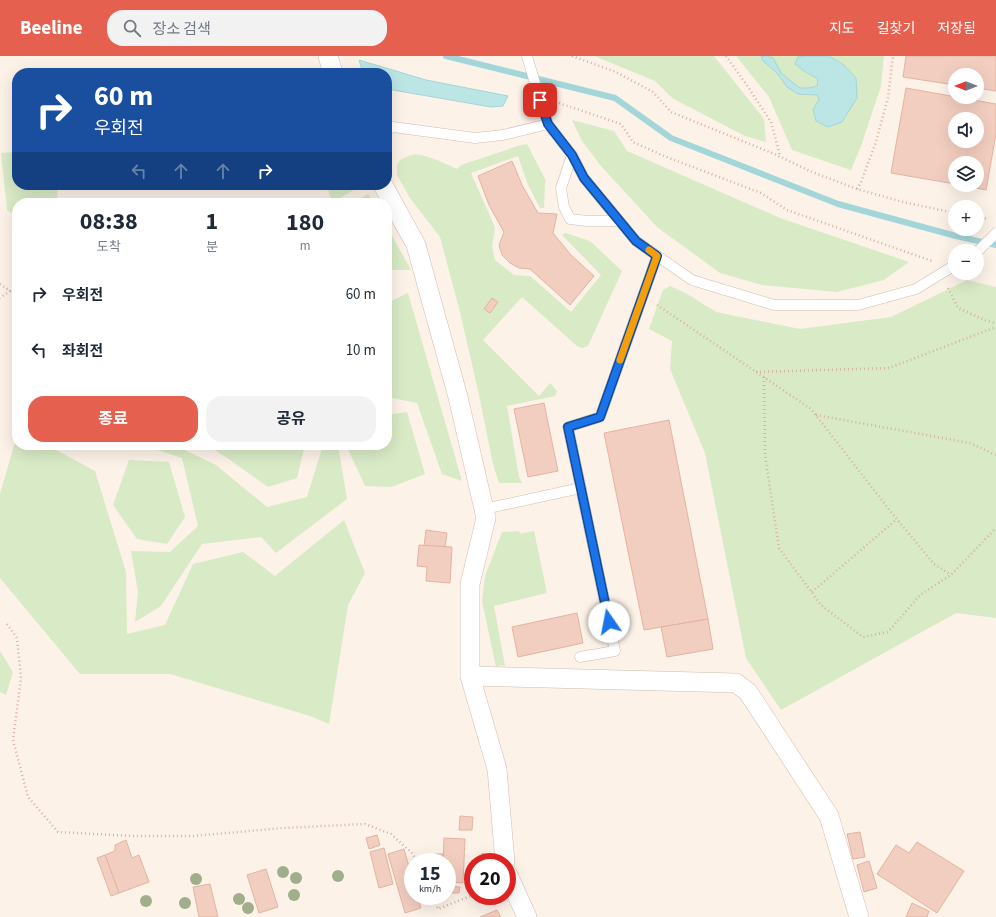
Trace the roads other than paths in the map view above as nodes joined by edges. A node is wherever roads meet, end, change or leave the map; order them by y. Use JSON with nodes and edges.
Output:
{"nodes":[{"id":1,"x":328,"y":56,"type":"edge"},
{"id":2,"x":527,"y":56,"type":"edge"},
{"id":3,"x":332,"y":68,"type":"edge"},
{"id":4,"x":548,"y":124,"type":"junction"},
{"id":5,"x":392,"y":128,"type":"edge"},
{"id":6,"x":572,"y":155,"type":"junction"},
{"id":7,"x":392,"y":202,"type":"edge"},
{"id":8,"x":619,"y":221,"type":"junction"},
{"id":9,"x":996,"y":233,"type":"edge"},
{"id":10,"x":984,"y":245,"type":"edge"},
{"id":11,"x":657,"y":256,"type":"junction"},
{"id":12,"x":948,"y":270,"type":"edge"},
{"id":13,"x":581,"y":488,"type":"junction"},
{"id":14,"x":484,"y":509,"type":"junction"},
{"id":15,"x":580,"y":657,"type":"dead end"},
{"id":16,"x":470,"y":676,"type":"junction"},
{"id":17,"x":504,"y":853,"type":"edge"},
{"id":18,"x":516,"y":893,"type":"edge"},
{"id":19,"x":527,"y":917,"type":"edge"},
{"id":20,"x":859,"y":917,"type":"edge"}],
"edges":[{"from":1,"to":3,"type":"street"},
{"from":2,"to":4,"type":"lane"},
{"from":4,"to":5,"type":"lane"},
{"from":4,"to":6,"type":"lane"},
{"from":6,"to":8,"type":"lane"},
{"from":6,"to":8,"type":"lane"},
{"from":7,"to":14,"type":"street"},
{"from":8,"to":11,"type":"lane"},
{"from":9,"to":10,"type":"lane"},
{"from":11,"to":12,"type":"lane"},
{"from":11,"to":13,"type":"lane"},
{"from":13,"to":14,"type":"lane"},
{"from":13,"to":15,"type":"lane"},
{"from":14,"to":16,"type":"street"},
{"from":16,"to":17,"type":"street"},
{"from":16,"to":20,"type":"street"},
{"from":18,"to":19,"type":"street"}]}
